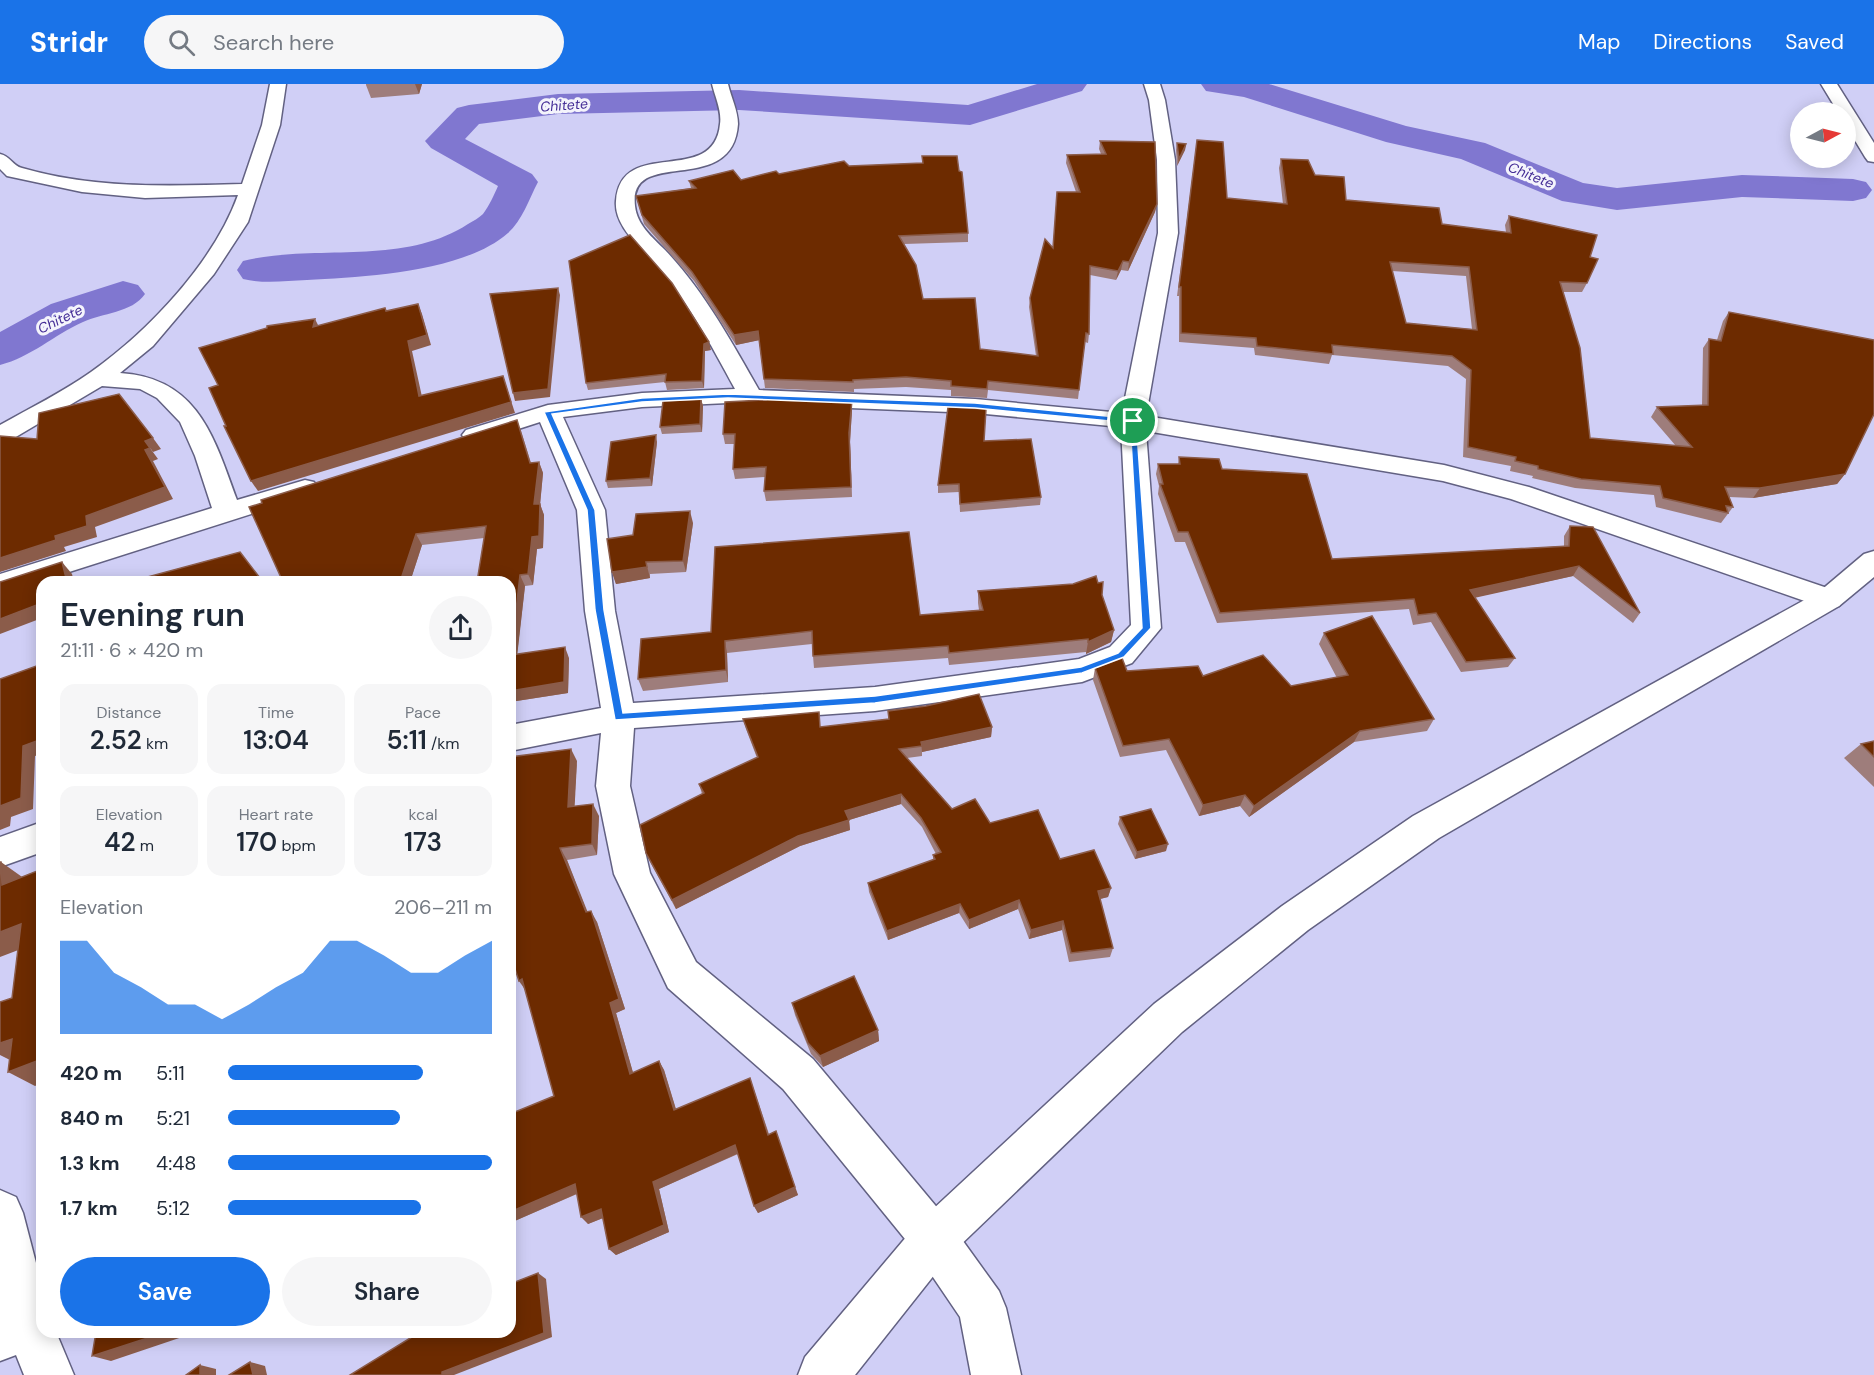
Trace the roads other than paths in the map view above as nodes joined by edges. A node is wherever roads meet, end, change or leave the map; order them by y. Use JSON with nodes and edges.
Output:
{"nodes":[{"id":1,"x":278,"y":84,"type":"edge"},
{"id":2,"x":720,"y":84,"type":"edge"},
{"id":3,"x":1152,"y":84,"type":"edge"},
{"id":4,"x":1829,"y":84,"type":"edge"},
{"id":5,"x":1874,"y":157,"type":"edge"},
{"id":6,"x":0,"y":159,"type":"edge"},
{"id":7,"x":247,"y":189,"type":"junction"},
{"id":8,"x":98,"y":378,"type":"junction"},
{"id":9,"x":751,"y":397,"type":"junction"},
{"id":10,"x":548,"y":412,"type":"junction"},
{"id":11,"x":1133,"y":421,"type":"junction"},
{"id":12,"x":0,"y":436,"type":"edge"},
{"id":13,"x":457,"y":441,"type":"edge"},
{"id":14,"x":323,"y":482,"type":"edge"},
{"id":15,"x":227,"y":512,"type":"junction"},
{"id":16,"x":1874,"y":561,"type":"edge"},
{"id":17,"x":0,"y":584,"type":"edge"},
{"id":18,"x":1829,"y":599,"type":"junction"},
{"id":19,"x":619,"y":717,"type":"junction"},
{"id":20,"x":516,"y":737,"type":"edge"},
{"id":21,"x":36,"y":839,"type":"edge"},
{"id":22,"x":0,"y":852,"type":"edge"},
{"id":23,"x":0,"y":1213,"type":"edge"},
{"id":24,"x":934,"y":1239,"type":"junction"},
{"id":25,"x":14,"y":1329,"type":"edge"},
{"id":26,"x":49,"y":1375,"type":"edge"},
{"id":27,"x":824,"y":1375,"type":"edge"},
{"id":28,"x":996,"y":1375,"type":"edge"}],
"edges":[{"from":1,"to":7,"type":"street"},
{"from":2,"to":9,"type":"street"},
{"from":3,"to":11,"type":"street"},
{"from":4,"to":5,"type":"street"},
{"from":6,"to":7,"type":"street"},
{"from":7,"to":8,"type":"street"},
{"from":8,"to":12,"type":"street"},
{"from":8,"to":15,"type":"street"},
{"from":9,"to":10,"type":"street"},
{"from":9,"to":11,"type":"street"},
{"from":10,"to":13,"type":"street"},
{"from":10,"to":19,"type":"street"},
{"from":11,"to":18,"type":"street"},
{"from":11,"to":19,"type":"street"},
{"from":14,"to":15,"type":"street"},
{"from":15,"to":17,"type":"street"},
{"from":16,"to":18,"type":"street"},
{"from":18,"to":24,"type":"street"},
{"from":19,"to":20,"type":"street"},
{"from":19,"to":24,"type":"street"},
{"from":21,"to":22,"type":"street"},
{"from":23,"to":25,"type":"street"},
{"from":24,"to":27,"type":"street"},
{"from":24,"to":28,"type":"street"},
{"from":25,"to":26,"type":"street"}]}
